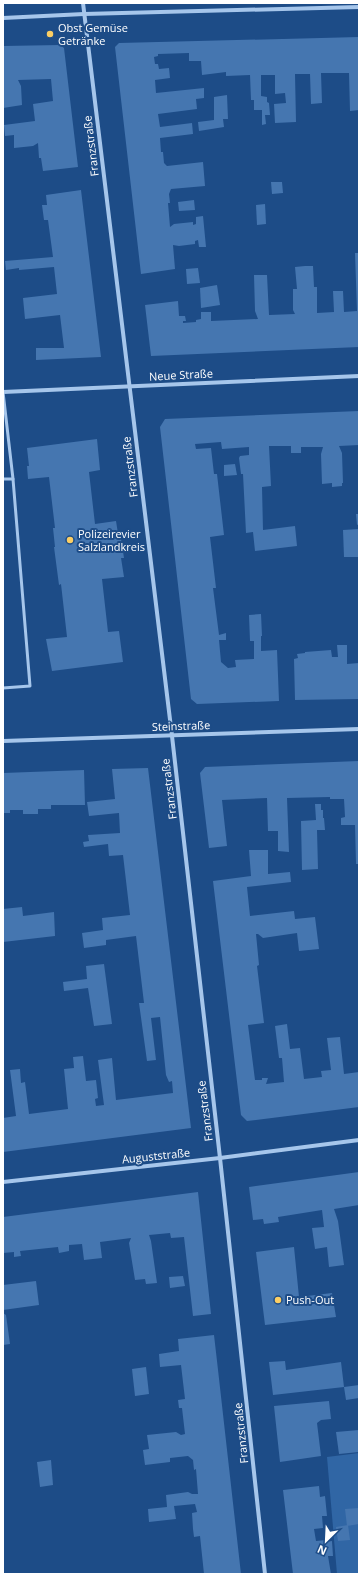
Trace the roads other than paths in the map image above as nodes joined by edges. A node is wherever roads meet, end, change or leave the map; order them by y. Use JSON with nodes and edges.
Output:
{"nodes":[{"id":1,"x":83,"y":3,"type":"edge"},
{"id":2,"x":359,"y":7,"type":"edge"},
{"id":3,"x":84,"y":14,"type":"junction"},
{"id":4,"x":3,"y":18,"type":"edge"},
{"id":5,"x":359,"y":376,"type":"edge"},
{"id":6,"x":129,"y":386,"type":"junction"},
{"id":7,"x":3,"y":392,"type":"edge"},
{"id":8,"x":3,"y":479,"type":"edge"},
{"id":9,"x":13,"y":479,"type":"junction"},
{"id":10,"x":3,"y":688,"type":"edge"},
{"id":11,"x":359,"y":729,"type":"edge"},
{"id":12,"x":172,"y":736,"type":"junction"},
{"id":13,"x":3,"y":741,"type":"edge"},
{"id":14,"x":359,"y":1140,"type":"edge"},
{"id":15,"x":220,"y":1158,"type":"junction"},
{"id":16,"x":3,"y":1182,"type":"edge"},
{"id":17,"x":265,"y":1574,"type":"edge"}],
"edges":[{"from":1,"to":3,"type":"street","name":"Franzstraße"},
{"from":2,"to":3,"type":"street"},
{"from":3,"to":4,"type":"street"},
{"from":3,"to":6,"type":"street","name":"Franzstraße"},
{"from":5,"to":6,"type":"street","name":"Neue Straße"},
{"from":6,"to":7,"type":"street","name":"Neue Straße"},
{"from":6,"to":12,"type":"street","name":"Franzstraße"},
{"from":7,"to":9,"type":"lane"},
{"from":8,"to":9,"type":"lane"},
{"from":9,"to":10,"type":"lane"},
{"from":11,"to":12,"type":"street","name":"Steinstraße"},
{"from":12,"to":13,"type":"street","name":"Steinstraße"},
{"from":12,"to":15,"type":"street","name":"Franzstraße"},
{"from":14,"to":15,"type":"street","name":"Auguststraße"},
{"from":15,"to":16,"type":"street","name":"Auguststraße"},
{"from":15,"to":17,"type":"street","name":"Franzstraße"}]}
